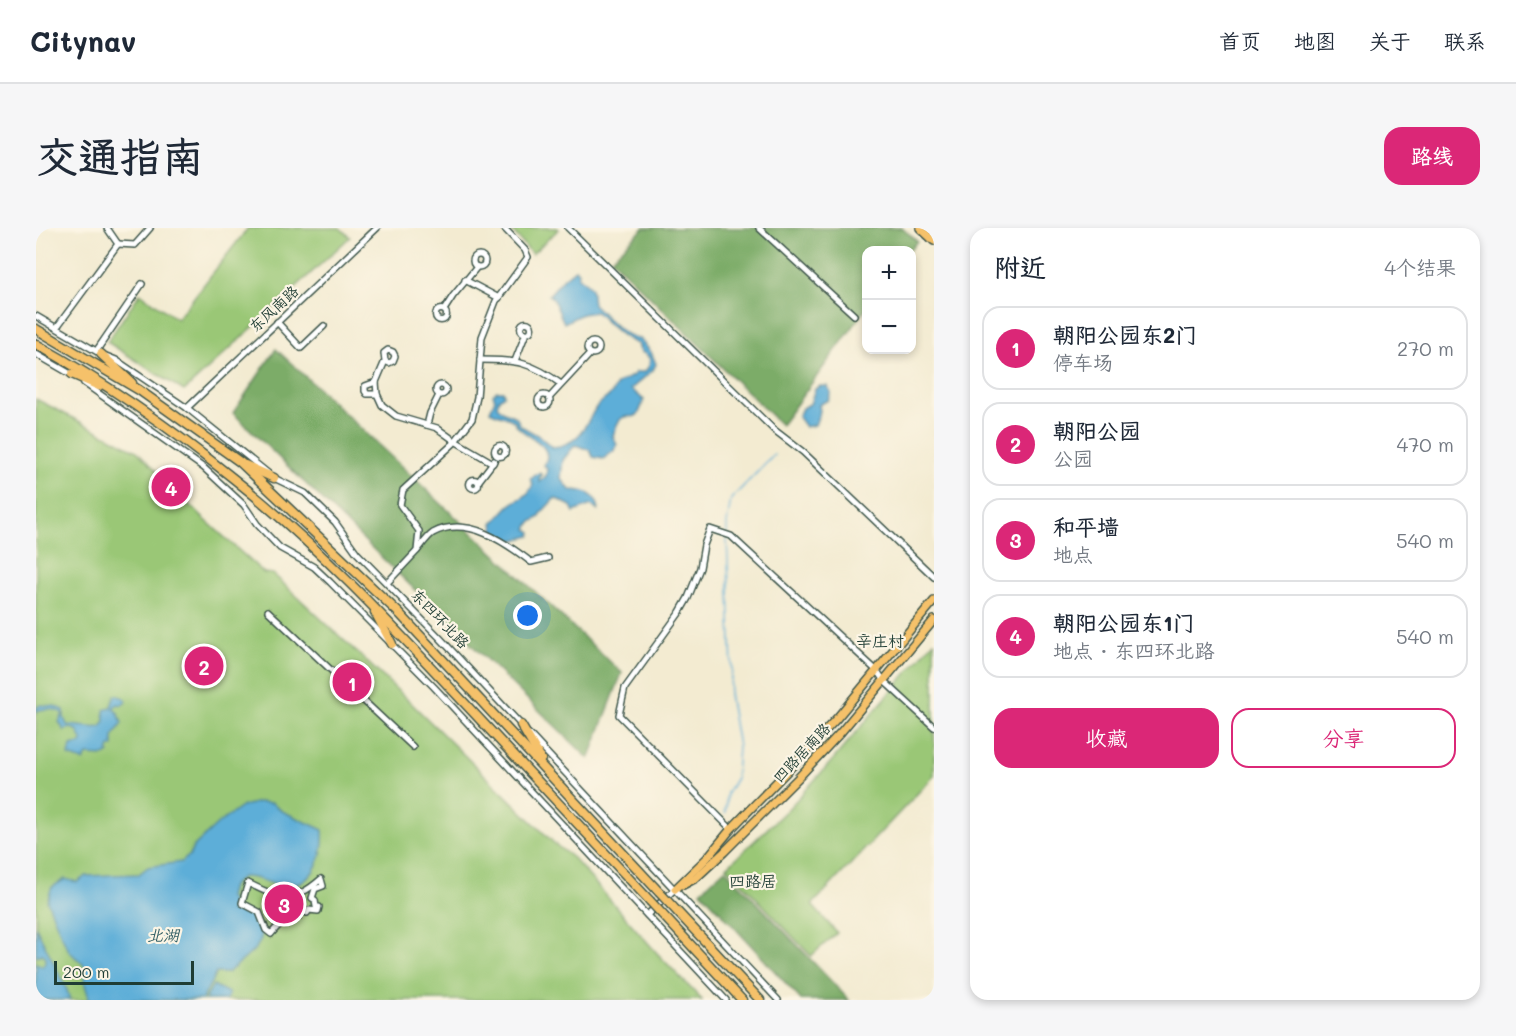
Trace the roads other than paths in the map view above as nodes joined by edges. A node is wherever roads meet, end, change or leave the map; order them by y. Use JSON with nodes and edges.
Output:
{"nodes":[{"id":1,"x":107,"y":228,"type":"edge"},
{"id":2,"x":150,"y":228,"type":"edge"},
{"id":3,"x":377,"y":228,"type":"edge"},
{"id":4,"x":504,"y":228,"type":"edge"},
{"id":5,"x":568,"y":228,"type":"edge"},
{"id":6,"x":759,"y":228,"type":"edge"},
{"id":7,"x":920,"y":228,"type":"edge"},
{"id":8,"x":934,"y":241,"type":"edge"},
{"id":9,"x":118,"y":244,"type":"junction"},
{"id":10,"x":477,"y":267,"type":"dead end"},
{"id":11,"x":465,"y":280,"type":"junction"},
{"id":12,"x":142,"y":284,"type":"dead end"},
{"id":13,"x":499,"y":298,"type":"junction"},
{"id":14,"x":444,"y":310,"type":"dead end"},
{"id":15,"x":854,"y":315,"type":"dead end"},
{"id":16,"x":36,"y":316,"type":"edge"},
{"id":17,"x":277,"y":322,"type":"junction"},
{"id":18,"x":324,"y":326,"type":"dead end"},
{"id":19,"x":57,"y":327,"type":"junction"},
{"id":20,"x":36,"y":329,"type":"edge"},
{"id":21,"x":526,"y":333,"type":"dead end"},
{"id":22,"x":36,"y":344,"type":"edge"},
{"id":23,"x":99,"y":352,"type":"junction"},
{"id":24,"x":36,"y":354,"type":"edge"},
{"id":25,"x":590,"y":354,"type":"dead end"},
{"id":26,"x":480,"y":360,"type":"junction"},
{"id":27,"x":385,"y":361,"type":"dead end"},
{"id":28,"x":515,"y":361,"type":"junction"},
{"id":29,"x":72,"y":374,"type":"junction"},
{"id":30,"x":376,"y":382,"type":"junction"},
{"id":31,"x":561,"y":384,"type":"junction"},
{"id":32,"x":139,"y":390,"type":"junction"},
{"id":33,"x":117,"y":393,"type":"junction"},
{"id":34,"x":377,"y":394,"type":"junction"},
{"id":35,"x":439,"y":395,"type":"dead end"},
{"id":36,"x":549,"y":398,"type":"dead end"},
{"id":37,"x":187,"y":408,"type":"junction"},
{"id":38,"x":427,"y":426,"type":"junction"},
{"id":39,"x":455,"y":441,"type":"junction"},
{"id":40,"x":497,"y":455,"type":"dead end"},
{"id":41,"x":240,"y":462,"type":"junction"},
{"id":42,"x":493,"y":463,"type":"junction"},
{"id":43,"x":274,"y":478,"type":"junction"},
{"id":44,"x":478,"y":482,"type":"dead end"},
{"id":45,"x":417,"y":551,"type":"junction"},
{"id":46,"x":548,"y":558,"type":"dead end"},
{"id":47,"x":934,"y":577,"type":"edge"},
{"id":48,"x":387,"y":583,"type":"junction"},
{"id":49,"x":934,"y":601,"type":"edge"},
{"id":50,"x":369,"y":602,"type":"junction"},
{"id":51,"x":268,"y":611,"type":"dead end"},
{"id":52,"x":934,"y":620,"type":"edge"},
{"id":53,"x":392,"y":644,"type":"junction"},
{"id":54,"x":877,"y":670,"type":"junction"},
{"id":55,"x":884,"y":681,"type":"junction"},
{"id":56,"x":521,"y":725,"type":"junction"},
{"id":57,"x":934,"y":727,"type":"edge"},
{"id":58,"x":413,"y":747,"type":"dead end"},
{"id":59,"x":549,"y":773,"type":"junction"},
{"id":60,"x":731,"y":829,"type":"junction"},
{"id":61,"x":675,"y":889,"type":"junction"},
{"id":62,"x":242,"y":903,"type":"joint"},
{"id":63,"x":647,"y":915,"type":"junction"},
{"id":64,"x":726,"y":1000,"type":"edge"},
{"id":65,"x":742,"y":1000,"type":"edge"},
{"id":66,"x":760,"y":1000,"type":"edge"},
{"id":67,"x":778,"y":1000,"type":"edge"}],
"edges":[{"from":1,"to":9,"type":"street"},
{"from":2,"to":9,"type":"street"},
{"from":3,"to":17,"type":"street","name":"东风南路"},
{"from":4,"to":13,"type":"street"},
{"from":5,"to":47,"type":"street"},
{"from":6,"to":15,"type":"street"},
{"from":7,"to":8,"type":"main road"},
{"from":9,"to":19,"type":"street"},
{"from":10,"to":11,"type":"street"},
{"from":11,"to":13,"type":"street"},
{"from":11,"to":14,"type":"street"},
{"from":12,"to":23,"type":"street"},
{"from":13,"to":26,"type":"street"},
{"from":16,"to":19,"type":"street","name":"东四环北路"},
{"from":17,"to":18,"type":"street"},
{"from":17,"to":37,"type":"street","name":"东风南路"},
{"from":19,"to":23,"type":"street","name":"东四环北路"},
{"from":20,"to":32,"type":"highway","name":"东四环北路"},
{"from":21,"to":28,"type":"street"},
{"from":22,"to":33,"type":"highway"},
{"from":23,"to":32,"type":"highway"},
{"from":23,"to":37,"type":"street","name":"东四环北路"},
{"from":24,"to":29,"type":"street"},
{"from":25,"to":31,"type":"street"},
{"from":26,"to":28,"type":"street"},
{"from":26,"to":39,"type":"street"},
{"from":27,"to":30,"type":"street"},
{"from":28,"to":31,"type":"street"},
{"from":29,"to":33,"type":"highway"},
{"from":29,"to":53,"type":"street"},
{"from":30,"to":34,"type":"street"},
{"from":30,"to":34,"type":"street"},
{"from":31,"to":36,"type":"street"},
{"from":32,"to":41,"type":"highway","name":"东四环北路"},
{"from":33,"to":50,"type":"highway"},
{"from":34,"to":38,"type":"street"},
{"from":35,"to":38,"type":"street"},
{"from":37,"to":43,"type":"street","name":"东四环北路"},
{"from":38,"to":39,"type":"street"},
{"from":39,"to":42,"type":"street"},
{"from":39,"to":45,"type":"street"},
{"from":40,"to":42,"type":"street"},
{"from":41,"to":43,"type":"highway"},
{"from":41,"to":59,"type":"highway","name":"东四环北路"},
{"from":42,"to":44,"type":"street"},
{"from":43,"to":48,"type":"street","name":"东四环北路"},
{"from":45,"to":46,"type":"street"},
{"from":45,"to":48,"type":"street"},
{"from":48,"to":56,"type":"street","name":"东四环北路"},
{"from":49,"to":54,"type":"main road"},
{"from":50,"to":53,"type":"highway"},
{"from":50,"to":65,"type":"highway","bridge":true},
{"from":51,"to":58,"type":"street"},
{"from":52,"to":55,"type":"main road","name":"四路居南路"},
{"from":53,"to":63,"type":"street"},
{"from":54,"to":55,"type":"street"},
{"from":54,"to":60,"type":"main road"},
{"from":54,"to":60,"type":"street"},
{"from":55,"to":57,"type":"street"},
{"from":55,"to":61,"type":"main road","name":"四路居南路"},
{"from":56,"to":59,"type":"highway"},
{"from":56,"to":61,"type":"street","name":"东四环北路"},
{"from":59,"to":66,"type":"highway","name":"东四环北路","bridge":true},
{"from":60,"to":61,"type":"main road"},
{"from":61,"to":63,"type":"street"},
{"from":61,"to":67,"type":"street","name":"东四环北路"},
{"from":62,"to":62,"type":"street"},
{"from":63,"to":64,"type":"street"}]}
